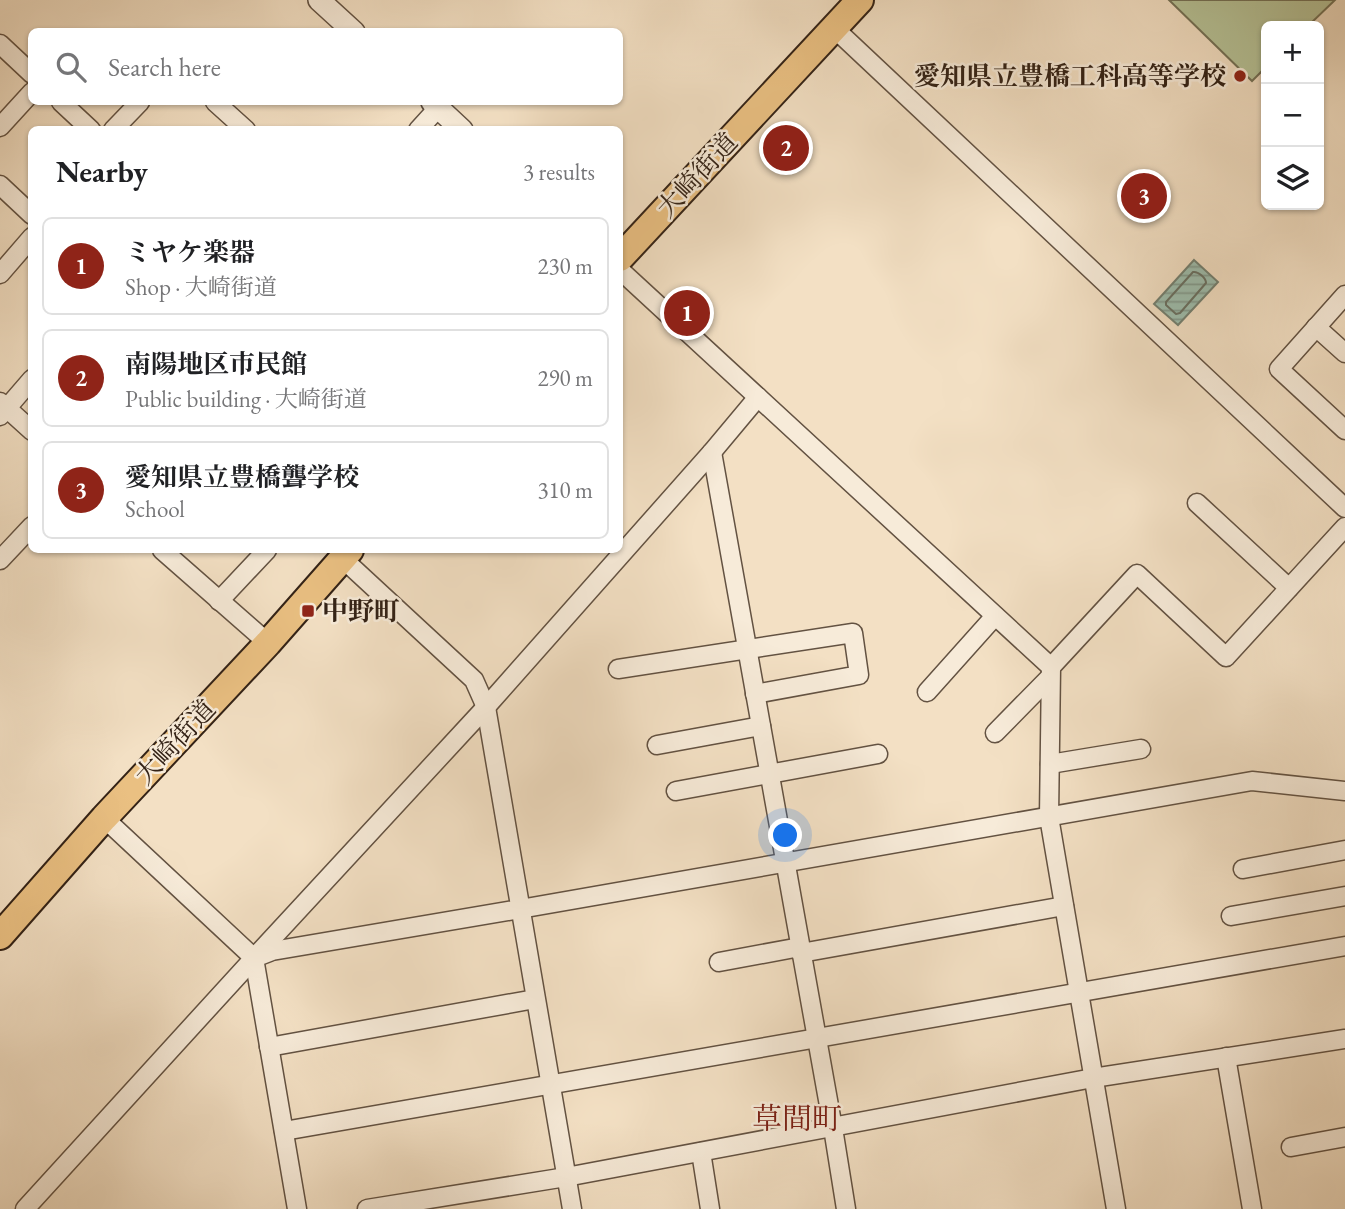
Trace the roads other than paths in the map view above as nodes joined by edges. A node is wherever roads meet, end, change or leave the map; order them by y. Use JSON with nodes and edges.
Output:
{"nodes":[{"id":1,"x":319,"y":0,"type":"edge"},
{"id":2,"x":860,"y":0,"type":"edge"},
{"id":3,"x":350,"y":28,"type":"edge"},
{"id":4,"x":834,"y":28,"type":"junction"},
{"id":5,"x":0,"y":44,"type":"edge"},
{"id":6,"x":28,"y":70,"type":"edge"},
{"id":7,"x":28,"y":96,"type":"edge"},
{"id":8,"x":64,"y":105,"type":"edge"},
{"id":9,"x":137,"y":105,"type":"edge"},
{"id":10,"x":218,"y":105,"type":"edge"},
{"id":11,"x":434,"y":105,"type":"edge"},
{"id":12,"x":436,"y":105,"type":"edge"},
{"id":13,"x":87,"y":126,"type":"edge"},
{"id":14,"x":117,"y":126,"type":"edge"},
{"id":15,"x":242,"y":126,"type":"edge"},
{"id":16,"x":421,"y":126,"type":"edge"},
{"id":17,"x":458,"y":126,"type":"edge"},
{"id":18,"x":0,"y":127,"type":"edge"},
{"id":19,"x":0,"y":185,"type":"edge"},
{"id":20,"x":28,"y":211,"type":"edge"},
{"id":21,"x":28,"y":242,"type":"edge"},
{"id":22,"x":623,"y":255,"type":"edge"},
{"id":23,"x":623,"y":273,"type":"edge"},
{"id":24,"x":0,"y":274,"type":"edge"},
{"id":25,"x":1345,"y":295,"type":"edge"},
{"id":26,"x":1317,"y":327,"type":"junction"},
{"id":27,"x":1345,"y":353,"type":"edge"},
{"id":28,"x":28,"y":383,"type":"edge"},
{"id":29,"x":758,"y":397,"type":"junction"},
{"id":30,"x":2,"y":409,"type":"edge"},
{"id":31,"x":28,"y":428,"type":"edge"},
{"id":32,"x":1345,"y":430,"type":"edge"},
{"id":33,"x":712,"y":452,"type":"junction"},
{"id":34,"x":1197,"y":503,"type":"dead end"},
{"id":35,"x":1345,"y":508,"type":"edge"},
{"id":36,"x":1345,"y":527,"type":"edge"},
{"id":37,"x":28,"y":530,"type":"edge"},
{"id":38,"x":623,"y":552,"type":"edge"},
{"id":39,"x":165,"y":553,"type":"edge"},
{"id":40,"x":264,"y":553,"type":"edge"},
{"id":41,"x":622,"y":553,"type":"edge"},
{"id":42,"x":346,"y":554,"type":"edge"},
{"id":43,"x":0,"y":560,"type":"edge"},
{"id":44,"x":1289,"y":588,"type":"junction"},
{"id":45,"x":219,"y":601,"type":"junction"},
{"id":46,"x":995,"y":616,"type":"junction"},
{"id":47,"x":268,"y":643,"type":"junction"},
{"id":48,"x":748,"y":649,"type":"junction"},
{"id":49,"x":618,"y":669,"type":"dead end"},
{"id":50,"x":1050,"y":672,"type":"junction"},
{"id":51,"x":927,"y":692,"type":"dead end"},
{"id":52,"x":755,"y":694,"type":"junction"},
{"id":53,"x":486,"y":707,"type":"junction"},
{"id":54,"x":761,"y":726,"type":"junction"},
{"id":55,"x":995,"y":733,"type":"dead end"},
{"id":56,"x":657,"y":745,"type":"dead end"},
{"id":57,"x":1141,"y":749,"type":"dead end"},
{"id":58,"x":878,"y":754,"type":"dead end"},
{"id":59,"x":1050,"y":764,"type":"junction"},
{"id":60,"x":769,"y":773,"type":"junction"},
{"id":61,"x":676,"y":791,"type":"dead end"},
{"id":62,"x":1345,"y":792,"type":"edge"},
{"id":63,"x":1049,"y":817,"type":"junction"},
{"id":64,"x":104,"y":818,"type":"junction"},
{"id":65,"x":1345,"y":850,"type":"edge"},
{"id":66,"x":785,"y":862,"type":"junction"},
{"id":67,"x":1243,"y":869,"type":"dead end"},
{"id":68,"x":1345,"y":896,"type":"edge"},
{"id":69,"x":1064,"y":906,"type":"junction"},
{"id":70,"x":520,"y":909,"type":"junction"},
{"id":71,"x":1231,"y":916,"type":"dead end"},
{"id":72,"x":0,"y":936,"type":"edge"},
{"id":73,"x":1345,"y":946,"type":"edge"},
{"id":74,"x":801,"y":950,"type":"junction"},
{"id":75,"x":254,"y":958,"type":"junction"},
{"id":76,"x":719,"y":962,"type":"dead end"},
{"id":77,"x":1079,"y":992,"type":"junction"},
{"id":78,"x":535,"y":999,"type":"junction"},
{"id":79,"x":816,"y":1038,"type":"junction"},
{"id":80,"x":1345,"y":1039,"type":"edge"},
{"id":81,"x":269,"y":1046,"type":"junction"},
{"id":82,"x":1226,"y":1057,"type":"junction"},
{"id":83,"x":1093,"y":1078,"type":"junction"},
{"id":84,"x":550,"y":1085,"type":"junction"},
{"id":85,"x":833,"y":1128,"type":"junction"},
{"id":86,"x":284,"y":1131,"type":"junction"},
{"id":87,"x":1345,"y":1137,"type":"edge"},
{"id":88,"x":1290,"y":1147,"type":"dead end"},
{"id":89,"x":701,"y":1152,"type":"junction"},
{"id":90,"x":566,"y":1177,"type":"junction"},
{"id":91,"x":24,"y":1209,"type":"edge"},
{"id":92,"x":298,"y":1209,"type":"edge"},
{"id":93,"x":367,"y":1209,"type":"edge"},
{"id":94,"x":572,"y":1209,"type":"edge"},
{"id":95,"x":710,"y":1209,"type":"edge"},
{"id":96,"x":846,"y":1209,"type":"edge"},
{"id":97,"x":1116,"y":1209,"type":"edge"},
{"id":98,"x":1252,"y":1209,"type":"edge"}],
"edges":[{"from":1,"to":3,"type":"street"},
{"from":2,"to":4,"type":"main road","name":"大崎街道"},
{"from":4,"to":22,"type":"main road","name":"大崎街道"},
{"from":4,"to":35,"type":"street"},
{"from":5,"to":6,"type":"street"},
{"from":7,"to":18,"type":"street"},
{"from":8,"to":13,"type":"street"},
{"from":9,"to":14,"type":"street"},
{"from":10,"to":15,"type":"street"},
{"from":11,"to":16,"type":"street"},
{"from":12,"to":17,"type":"street"},
{"from":19,"to":20,"type":"street"},
{"from":21,"to":24,"type":"street"},
{"from":23,"to":29,"type":"street"},
{"from":25,"to":26,"type":"street"},
{"from":26,"to":27,"type":"street"},
{"from":26,"to":32,"type":"street"},
{"from":28,"to":30,"type":"street"},
{"from":29,"to":33,"type":"street"},
{"from":29,"to":46,"type":"street"},
{"from":30,"to":31,"type":"street"},
{"from":33,"to":38,"type":"street"},
{"from":33,"to":48,"type":"street"},
{"from":34,"to":44,"type":"street"},
{"from":36,"to":44,"type":"street"},
{"from":37,"to":43,"type":"street"},
{"from":39,"to":45,"type":"street"},
{"from":40,"to":45,"type":"street"},
{"from":41,"to":53,"type":"street"},
{"from":42,"to":47,"type":"main road","name":"大崎街道"},
{"from":42,"to":53,"type":"street"},
{"from":44,"to":50,"type":"street"},
{"from":45,"to":47,"type":"street"},
{"from":46,"to":50,"type":"street"},
{"from":46,"to":51,"type":"street"},
{"from":47,"to":64,"type":"main road","name":"大崎街道"},
{"from":48,"to":49,"type":"street"},
{"from":48,"to":52,"type":"street"},
{"from":48,"to":52,"type":"street"},
{"from":50,"to":55,"type":"street"},
{"from":50,"to":59,"type":"street"},
{"from":52,"to":54,"type":"street"},
{"from":53,"to":70,"type":"street"},
{"from":53,"to":75,"type":"street"},
{"from":54,"to":56,"type":"street"},
{"from":54,"to":60,"type":"street"},
{"from":57,"to":59,"type":"street"},
{"from":58,"to":60,"type":"street"},
{"from":59,"to":63,"type":"street"},
{"from":60,"to":61,"type":"street"},
{"from":60,"to":66,"type":"street"},
{"from":62,"to":63,"type":"street"},
{"from":63,"to":66,"type":"street"},
{"from":63,"to":69,"type":"street"},
{"from":64,"to":72,"type":"main road","name":"大崎街道"},
{"from":64,"to":75,"type":"street"},
{"from":65,"to":67,"type":"street"},
{"from":66,"to":70,"type":"street"},
{"from":66,"to":74,"type":"street"},
{"from":68,"to":71,"type":"street"},
{"from":69,"to":74,"type":"street"},
{"from":69,"to":77,"type":"street"},
{"from":70,"to":75,"type":"street"},
{"from":70,"to":78,"type":"street"},
{"from":73,"to":77,"type":"street"},
{"from":74,"to":76,"type":"street"},
{"from":74,"to":79,"type":"street"},
{"from":75,"to":81,"type":"street"},
{"from":75,"to":91,"type":"street"},
{"from":77,"to":79,"type":"street"},
{"from":77,"to":83,"type":"street"},
{"from":78,"to":81,"type":"street"},
{"from":78,"to":84,"type":"street"},
{"from":79,"to":84,"type":"street"},
{"from":79,"to":85,"type":"street"},
{"from":80,"to":82,"type":"street"},
{"from":81,"to":86,"type":"street"},
{"from":82,"to":83,"type":"street"},
{"from":82,"to":98,"type":"street"},
{"from":83,"to":85,"type":"street"},
{"from":83,"to":97,"type":"street"},
{"from":84,"to":86,"type":"street"},
{"from":84,"to":90,"type":"street"},
{"from":85,"to":89,"type":"street"},
{"from":85,"to":96,"type":"street"},
{"from":86,"to":92,"type":"street"},
{"from":87,"to":88,"type":"street"},
{"from":89,"to":90,"type":"street"},
{"from":89,"to":95,"type":"street"},
{"from":90,"to":93,"type":"street"},
{"from":90,"to":94,"type":"street"}]}
